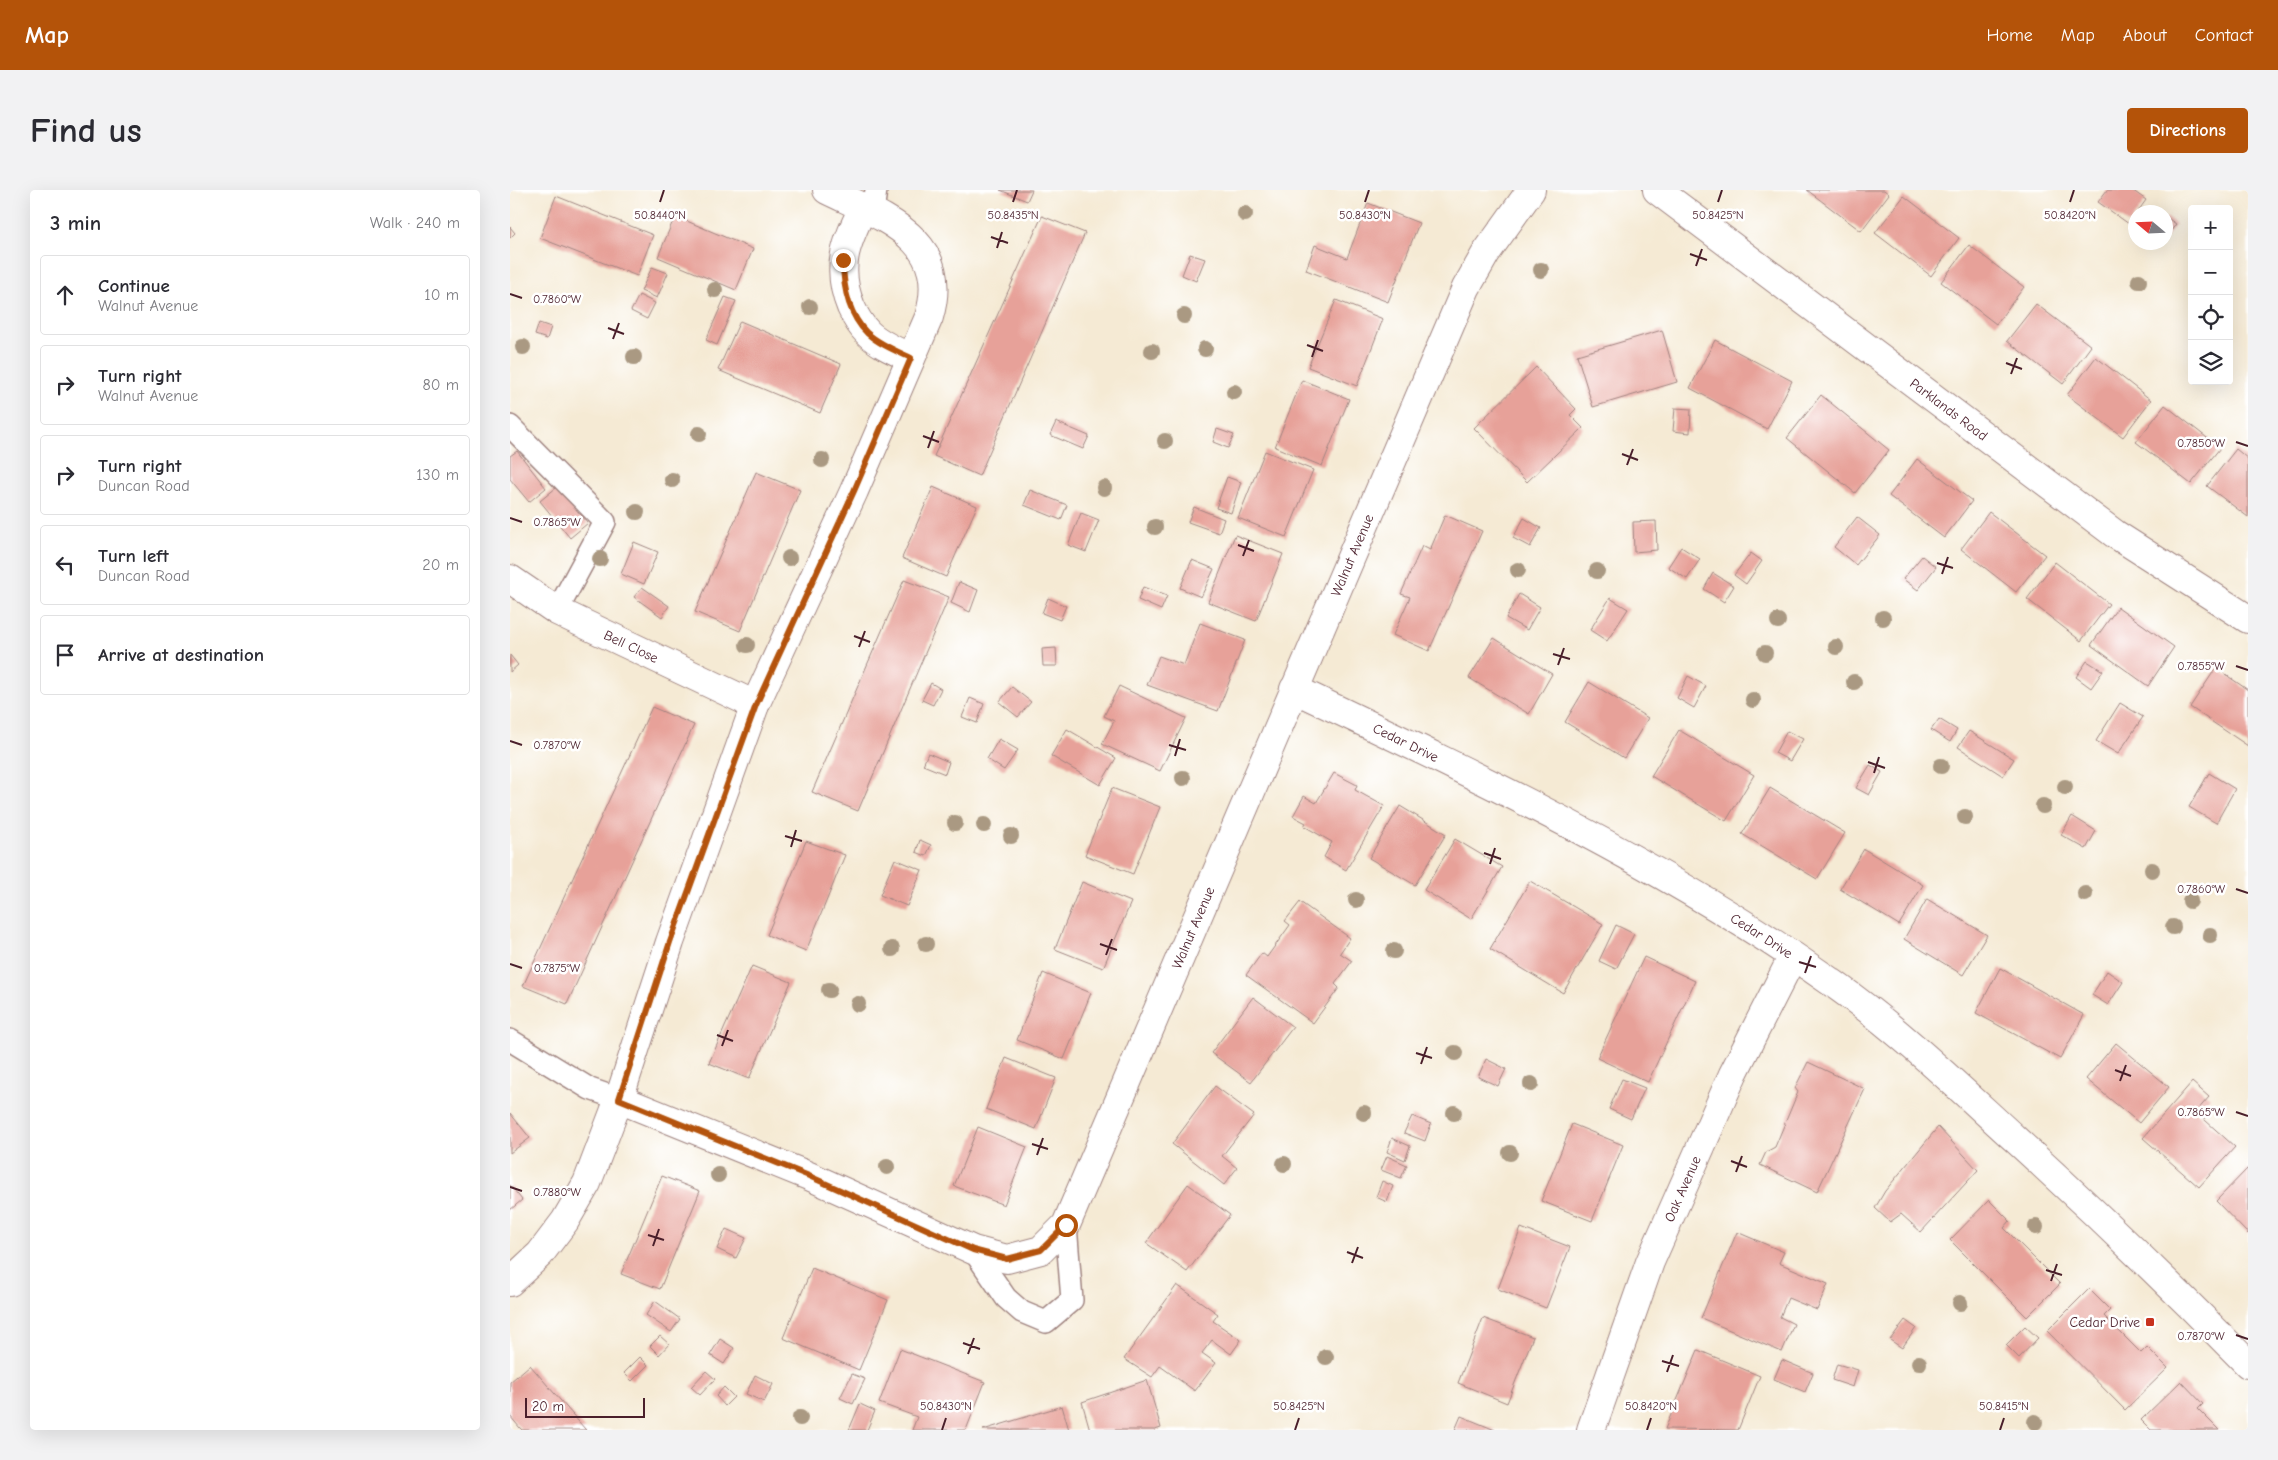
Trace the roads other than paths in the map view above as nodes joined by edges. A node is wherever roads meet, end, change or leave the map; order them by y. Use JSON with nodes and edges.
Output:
{"nodes":[{"id":1,"x":827,"y":190,"type":"edge"},
{"id":2,"x":1531,"y":190,"type":"edge"},
{"id":3,"x":1657,"y":190,"type":"edge"},
{"id":4,"x":871,"y":203,"type":"edge"},
{"id":5,"x":911,"y":358,"type":"junction"},
{"id":6,"x":510,"y":426,"type":"edge"},
{"id":7,"x":510,"y":578,"type":"edge"},
{"id":8,"x":557,"y":611,"type":"junction"},
{"id":9,"x":2248,"y":619,"type":"edge"},
{"id":10,"x":1294,"y":689,"type":"junction"},
{"id":11,"x":756,"y":705,"type":"junction"},
{"id":12,"x":1793,"y":956,"type":"junction"},
{"id":13,"x":510,"y":1040,"type":"edge"},
{"id":14,"x":619,"y":1099,"type":"junction"},
{"id":15,"x":1066,"y":1225,"type":"junction"},
{"id":16,"x":973,"y":1250,"type":"junction"},
{"id":17,"x":510,"y":1282,"type":"edge"},
{"id":18,"x":2248,"y":1364,"type":"edge"},
{"id":19,"x":1591,"y":1430,"type":"edge"}],
"edges":[{"from":1,"to":4,"type":"street"},
{"from":2,"to":10,"type":"street","name":"Walnut Avenue"},
{"from":3,"to":9,"type":"street","name":"Parklands Road"},
{"from":4,"to":5,"type":"street"},
{"from":4,"to":5,"type":"street"},
{"from":5,"to":11,"type":"street"},
{"from":6,"to":8,"type":"lane"},
{"from":7,"to":8,"type":"street","name":"Bell Close"},
{"from":8,"to":11,"type":"street","name":"Bell Close"},
{"from":10,"to":12,"type":"street","name":"Cedar Drive"},
{"from":10,"to":15,"type":"street","name":"Walnut Avenue"},
{"from":11,"to":14,"type":"street"},
{"from":12,"to":18,"type":"street","name":"Cedar Drive"},
{"from":12,"to":19,"type":"street","name":"Oak Avenue"},
{"from":13,"to":14,"type":"lane"},
{"from":14,"to":16,"type":"street","name":"Walnut Avenue"},
{"from":14,"to":17,"type":"street"},
{"from":15,"to":16,"type":"street","name":"Walnut Avenue"},
{"from":15,"to":16,"type":"lane"}]}
